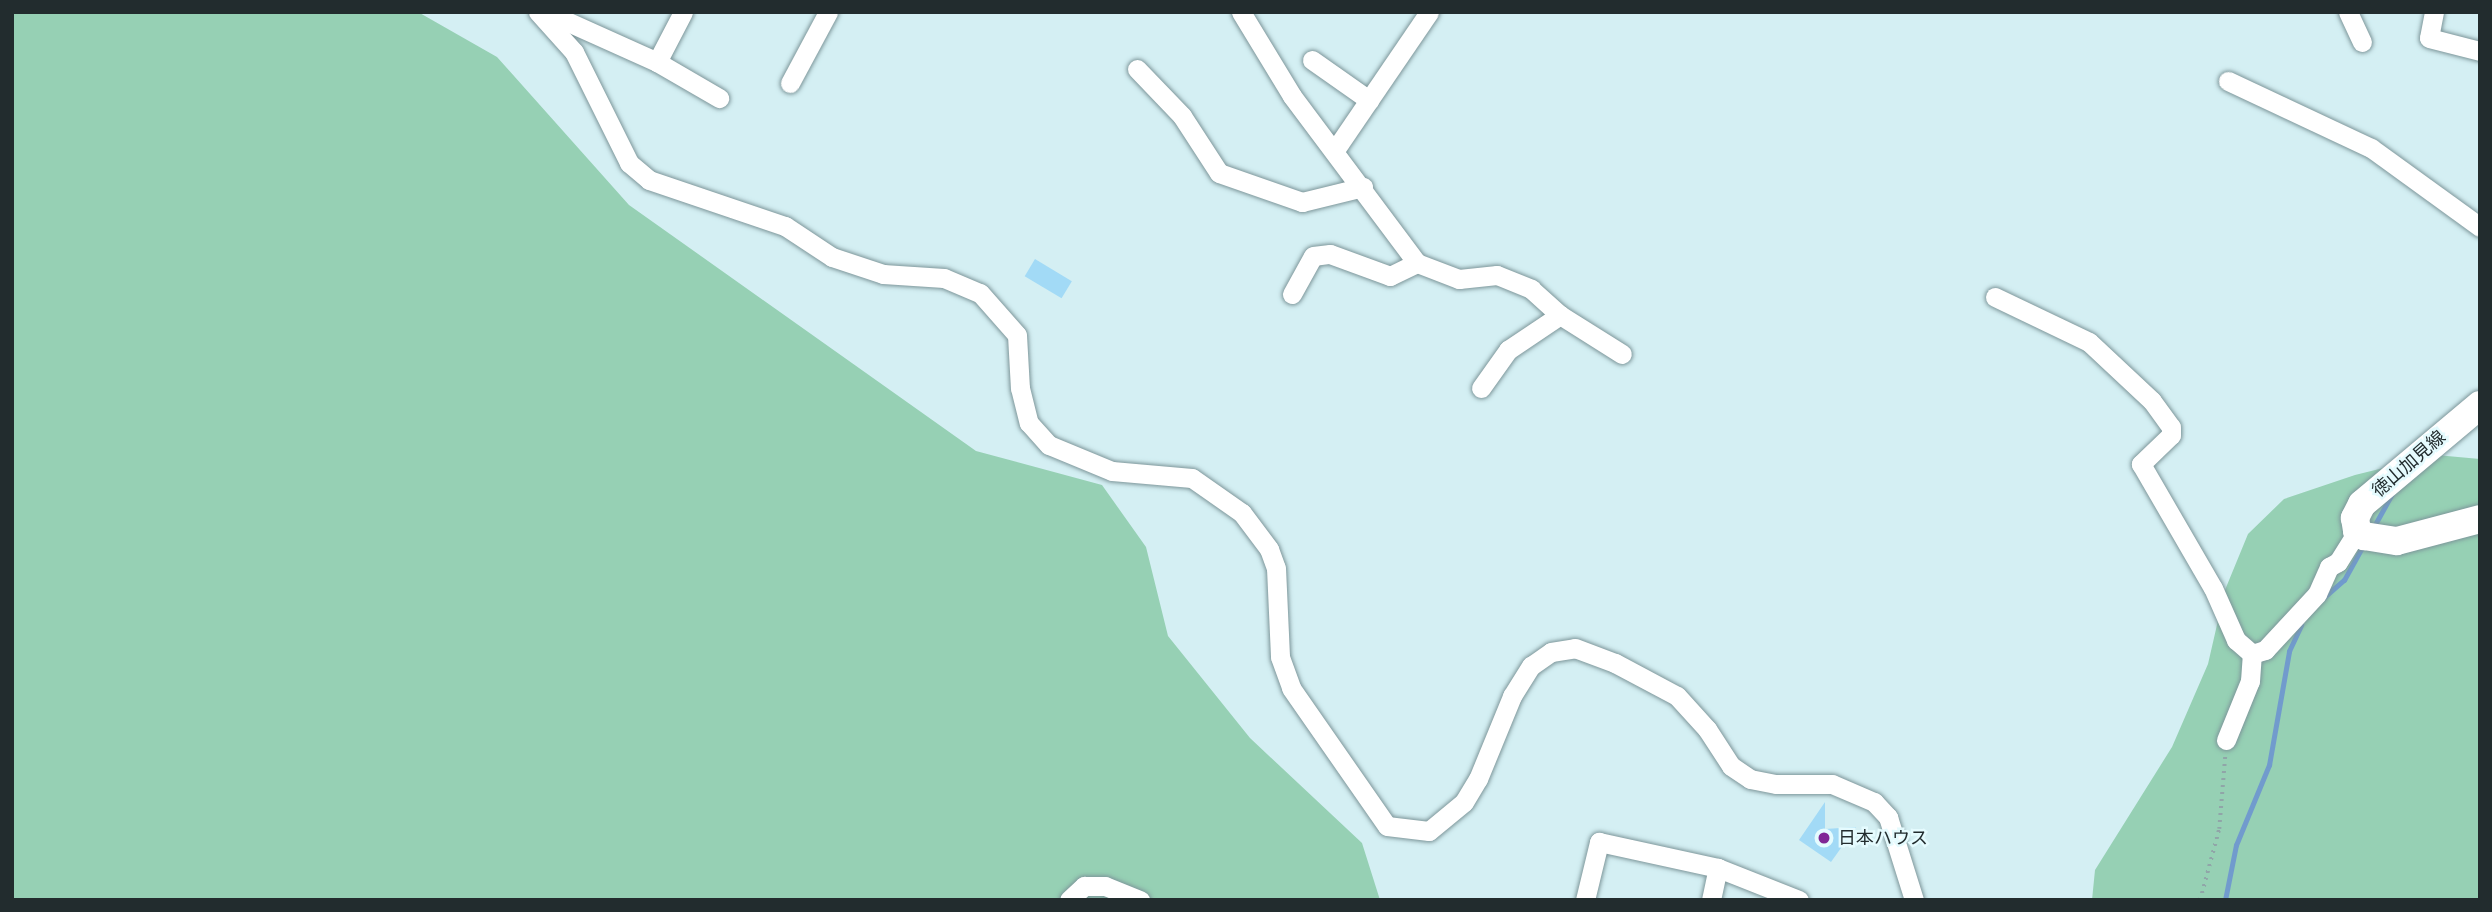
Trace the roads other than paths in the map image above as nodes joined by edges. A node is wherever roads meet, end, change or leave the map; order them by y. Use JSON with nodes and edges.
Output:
{"nodes":[{"id":1,"x":538,"y":12,"type":"edge"},
{"id":2,"x":545,"y":12,"type":"edge"},
{"id":3,"x":683,"y":12,"type":"edge"},
{"id":4,"x":828,"y":12,"type":"edge"},
{"id":5,"x":1241,"y":12,"type":"edge"},
{"id":6,"x":1429,"y":12,"type":"edge"},
{"id":7,"x":2348,"y":12,"type":"edge"},
{"id":8,"x":2434,"y":12,"type":"edge"},
{"id":9,"x":2362,"y":42,"type":"dead end"},
{"id":10,"x":2480,"y":51,"type":"edge"},
{"id":11,"x":1312,"y":60,"type":"dead end"},
{"id":12,"x":657,"y":62,"type":"junction"},
{"id":13,"x":1137,"y":69,"type":"dead end"},
{"id":14,"x":2228,"y":81,"type":"dead end"},
{"id":15,"x":790,"y":83,"type":"dead end"},
{"id":16,"x":719,"y":98,"type":"dead end"},
{"id":17,"x":1370,"y":100,"type":"junction"},
{"id":18,"x":1335,"y":150,"type":"junction"},
{"id":19,"x":1363,"y":187,"type":"junction"},
{"id":20,"x":2480,"y":228,"type":"edge"},
{"id":21,"x":1417,"y":262,"type":"junction"},
{"id":22,"x":1292,"y":294,"type":"dead end"},
{"id":23,"x":1995,"y":297,"type":"dead end"},
{"id":24,"x":1560,"y":315,"type":"junction"},
{"id":25,"x":1622,"y":354,"type":"dead end"},
{"id":26,"x":1481,"y":388,"type":"dead end"},
{"id":27,"x":2480,"y":405,"type":"edge"},
{"id":28,"x":2480,"y":519,"type":"edge"},
{"id":29,"x":2357,"y":531,"type":"junction"},
{"id":30,"x":2252,"y":654,"type":"junction"},
{"id":31,"x":2226,"y":740,"type":"road end"},
{"id":32,"x":1718,"y":868,"type":"junction"},
{"id":33,"x":1069,"y":900,"type":"edge"},
{"id":34,"x":1140,"y":900,"type":"edge"},
{"id":35,"x":1585,"y":900,"type":"edge"},
{"id":36,"x":1711,"y":900,"type":"edge"},
{"id":37,"x":1799,"y":900,"type":"edge"},
{"id":38,"x":1914,"y":900,"type":"edge"}],
"edges":[{"from":1,"to":38,"type":"street"},
{"from":2,"to":12,"type":"street"},
{"from":3,"to":12,"type":"street"},
{"from":4,"to":15,"type":"street"},
{"from":5,"to":18,"type":"street"},
{"from":6,"to":17,"type":"street"},
{"from":7,"to":9,"type":"street"},
{"from":8,"to":10,"type":"street"},
{"from":11,"to":17,"type":"street"},
{"from":12,"to":16,"type":"street"},
{"from":13,"to":19,"type":"street"},
{"from":14,"to":20,"type":"street"},
{"from":17,"to":18,"type":"street"},
{"from":18,"to":19,"type":"street"},
{"from":19,"to":21,"type":"street"},
{"from":21,"to":22,"type":"street"},
{"from":21,"to":24,"type":"street"},
{"from":23,"to":30,"type":"street"},
{"from":24,"to":25,"type":"street"},
{"from":24,"to":26,"type":"street"},
{"from":27,"to":29,"type":"street","name":"徳山加見線"},
{"from":28,"to":29,"type":"street"},
{"from":29,"to":30,"type":"street"},
{"from":30,"to":31,"type":"street"},
{"from":32,"to":35,"type":"street"},
{"from":32,"to":36,"type":"street"},
{"from":32,"to":37,"type":"street"},
{"from":33,"to":34,"type":"street"}]}
